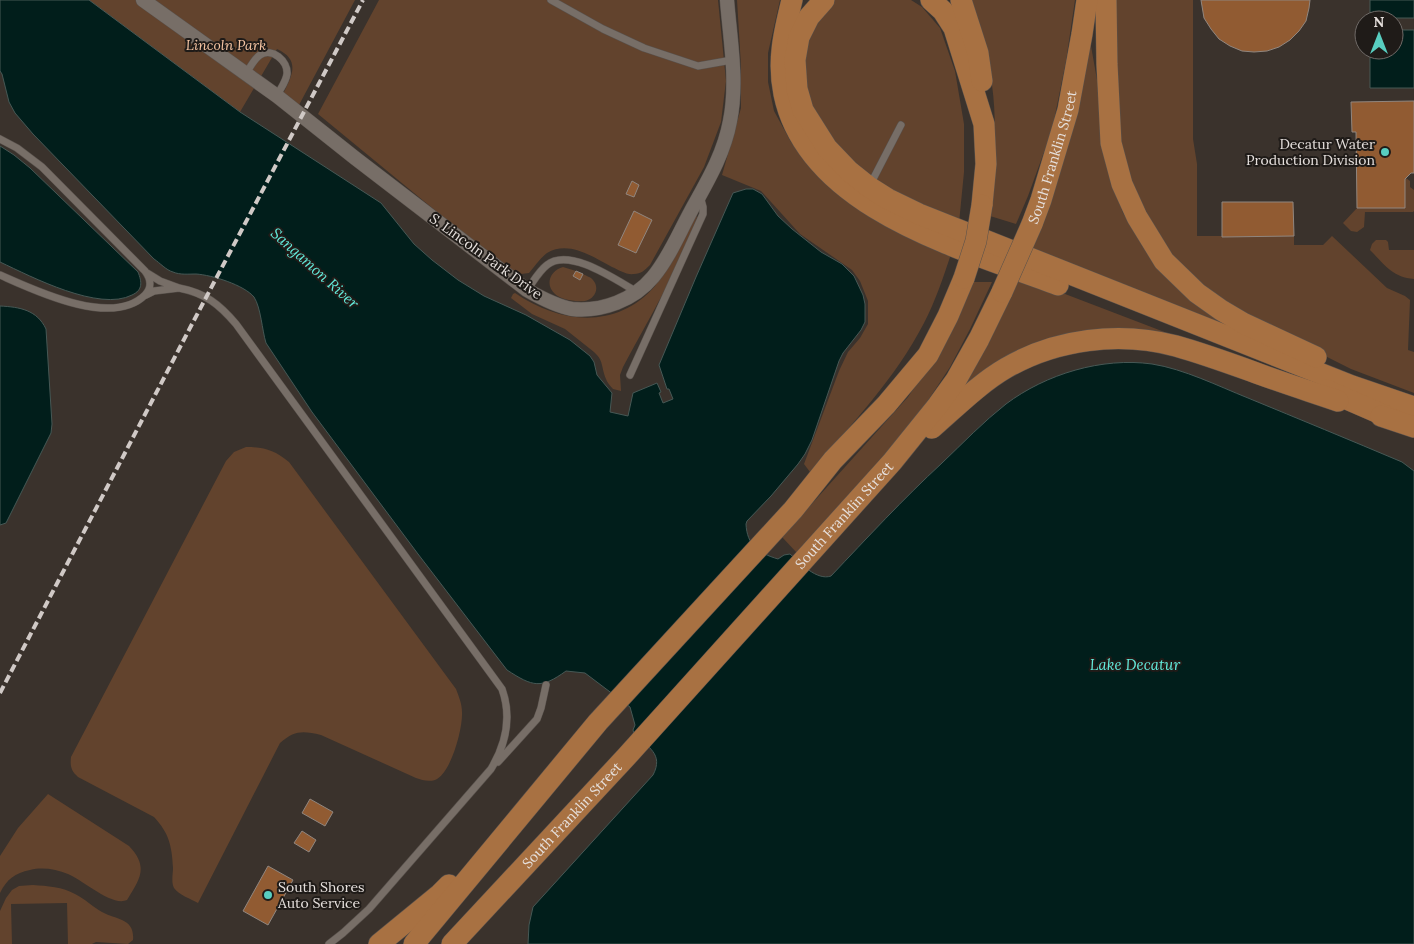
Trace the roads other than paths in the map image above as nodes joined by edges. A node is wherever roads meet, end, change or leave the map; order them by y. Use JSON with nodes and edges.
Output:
{"nodes":[{"id":1,"x":143,"y":0,"type":"edge"},
{"id":2,"x":551,"y":0,"type":"edge"},
{"id":3,"x":727,"y":0,"type":"edge"},
{"id":4,"x":792,"y":0,"type":"edge"},
{"id":5,"x":824,"y":0,"type":"edge"},
{"id":6,"x":931,"y":0,"type":"edge"},
{"id":7,"x":961,"y":0,"type":"edge"},
{"id":8,"x":1087,"y":0,"type":"edge"},
{"id":9,"x":1106,"y":0,"type":"edge"},
{"id":10,"x":732,"y":60,"type":"junction"},
{"id":11,"x":246,"y":74,"type":"junction"},
{"id":12,"x":277,"y":96,"type":"junction"},
{"id":13,"x":984,"y":124,"type":"junction"},
{"id":14,"x":901,"y":125,"type":"dead end"},
{"id":15,"x":0,"y":139,"type":"edge"},
{"id":16,"x":869,"y":187,"type":"junction"},
{"id":17,"x":700,"y":195,"type":"junction"},
{"id":18,"x":145,"y":271,"type":"junction"},
{"id":19,"x":0,"y":275,"type":"edge"},
{"id":20,"x":179,"y":288,"type":"junction"},
{"id":21,"x":527,"y":290,"type":"junction"},
{"id":22,"x":637,"y":292,"type":"junction"},
{"id":23,"x":145,"y":296,"type":"junction"},
{"id":24,"x":630,"y":374,"type":"dead end"},
{"id":25,"x":1414,"y":403,"type":"edge"},
{"id":26,"x":1414,"y":408,"type":"edge"},
{"id":27,"x":1404,"y":424,"type":"edge"},
{"id":28,"x":892,"y":462,"type":"junction"},
{"id":29,"x":546,"y":685,"type":"dead end"},
{"id":30,"x":491,"y":769,"type":"junction"},
{"id":31,"x":532,"y":802,"type":"junction"},
{"id":32,"x":440,"y":894,"type":"junction"},
{"id":33,"x":329,"y":944,"type":"edge"},
{"id":34,"x":378,"y":944,"type":"edge"},
{"id":35,"x":395,"y":944,"type":"edge"},
{"id":36,"x":414,"y":944,"type":"edge"},
{"id":37,"x":452,"y":944,"type":"edge"}],
"edges":[{"from":1,"to":11,"type":"street","name":"S. Lincoln Park Drive"},
{"from":2,"to":10,"type":"lane"},
{"from":3,"to":10,"type":"street","name":"S. Lincoln Park Drive"},
{"from":4,"to":27,"type":"main road"},
{"from":5,"to":16,"type":"main road"},
{"from":6,"to":13,"type":"main road"},
{"from":7,"to":13,"type":"main road"},
{"from":8,"to":28,"type":"main road","name":"South Franklin Street","bridge":true},
{"from":9,"to":25,"type":"main road"},
{"from":10,"to":17,"type":"street","name":"S. Lincoln Park Drive"},
{"from":11,"to":12,"type":"street","name":"S. Lincoln Park Drive"},
{"from":11,"to":12,"type":"lane"},
{"from":12,"to":21,"type":"street","name":"S. Lincoln Park Drive"},
{"from":13,"to":31,"type":"main road","bridge":true},
{"from":14,"to":16,"type":"lane"},
{"from":15,"to":18,"type":"lane"},
{"from":16,"to":26,"type":"main road"},
{"from":17,"to":22,"type":"street","name":"S. Lincoln Park Drive"},
{"from":17,"to":24,"type":"lane"},
{"from":18,"to":20,"type":"lane"},
{"from":18,"to":23,"type":"lane"},
{"from":19,"to":23,"type":"lane"},
{"from":20,"to":23,"type":"lane"},
{"from":20,"to":30,"type":"lane"},
{"from":21,"to":22,"type":"street","name":"S. Lincoln Park Drive"},
{"from":21,"to":22,"type":"lane"},
{"from":27,"to":28,"type":"main road"},
{"from":28,"to":37,"type":"main road","name":"South Franklin Street"},
{"from":29,"to":30,"type":"lane"},
{"from":30,"to":33,"type":"lane"},
{"from":31,"to":32,"type":"main road"},
{"from":31,"to":36,"type":"main road"},
{"from":32,"to":34,"type":"main road"},
{"from":32,"to":35,"type":"main road"}]}
